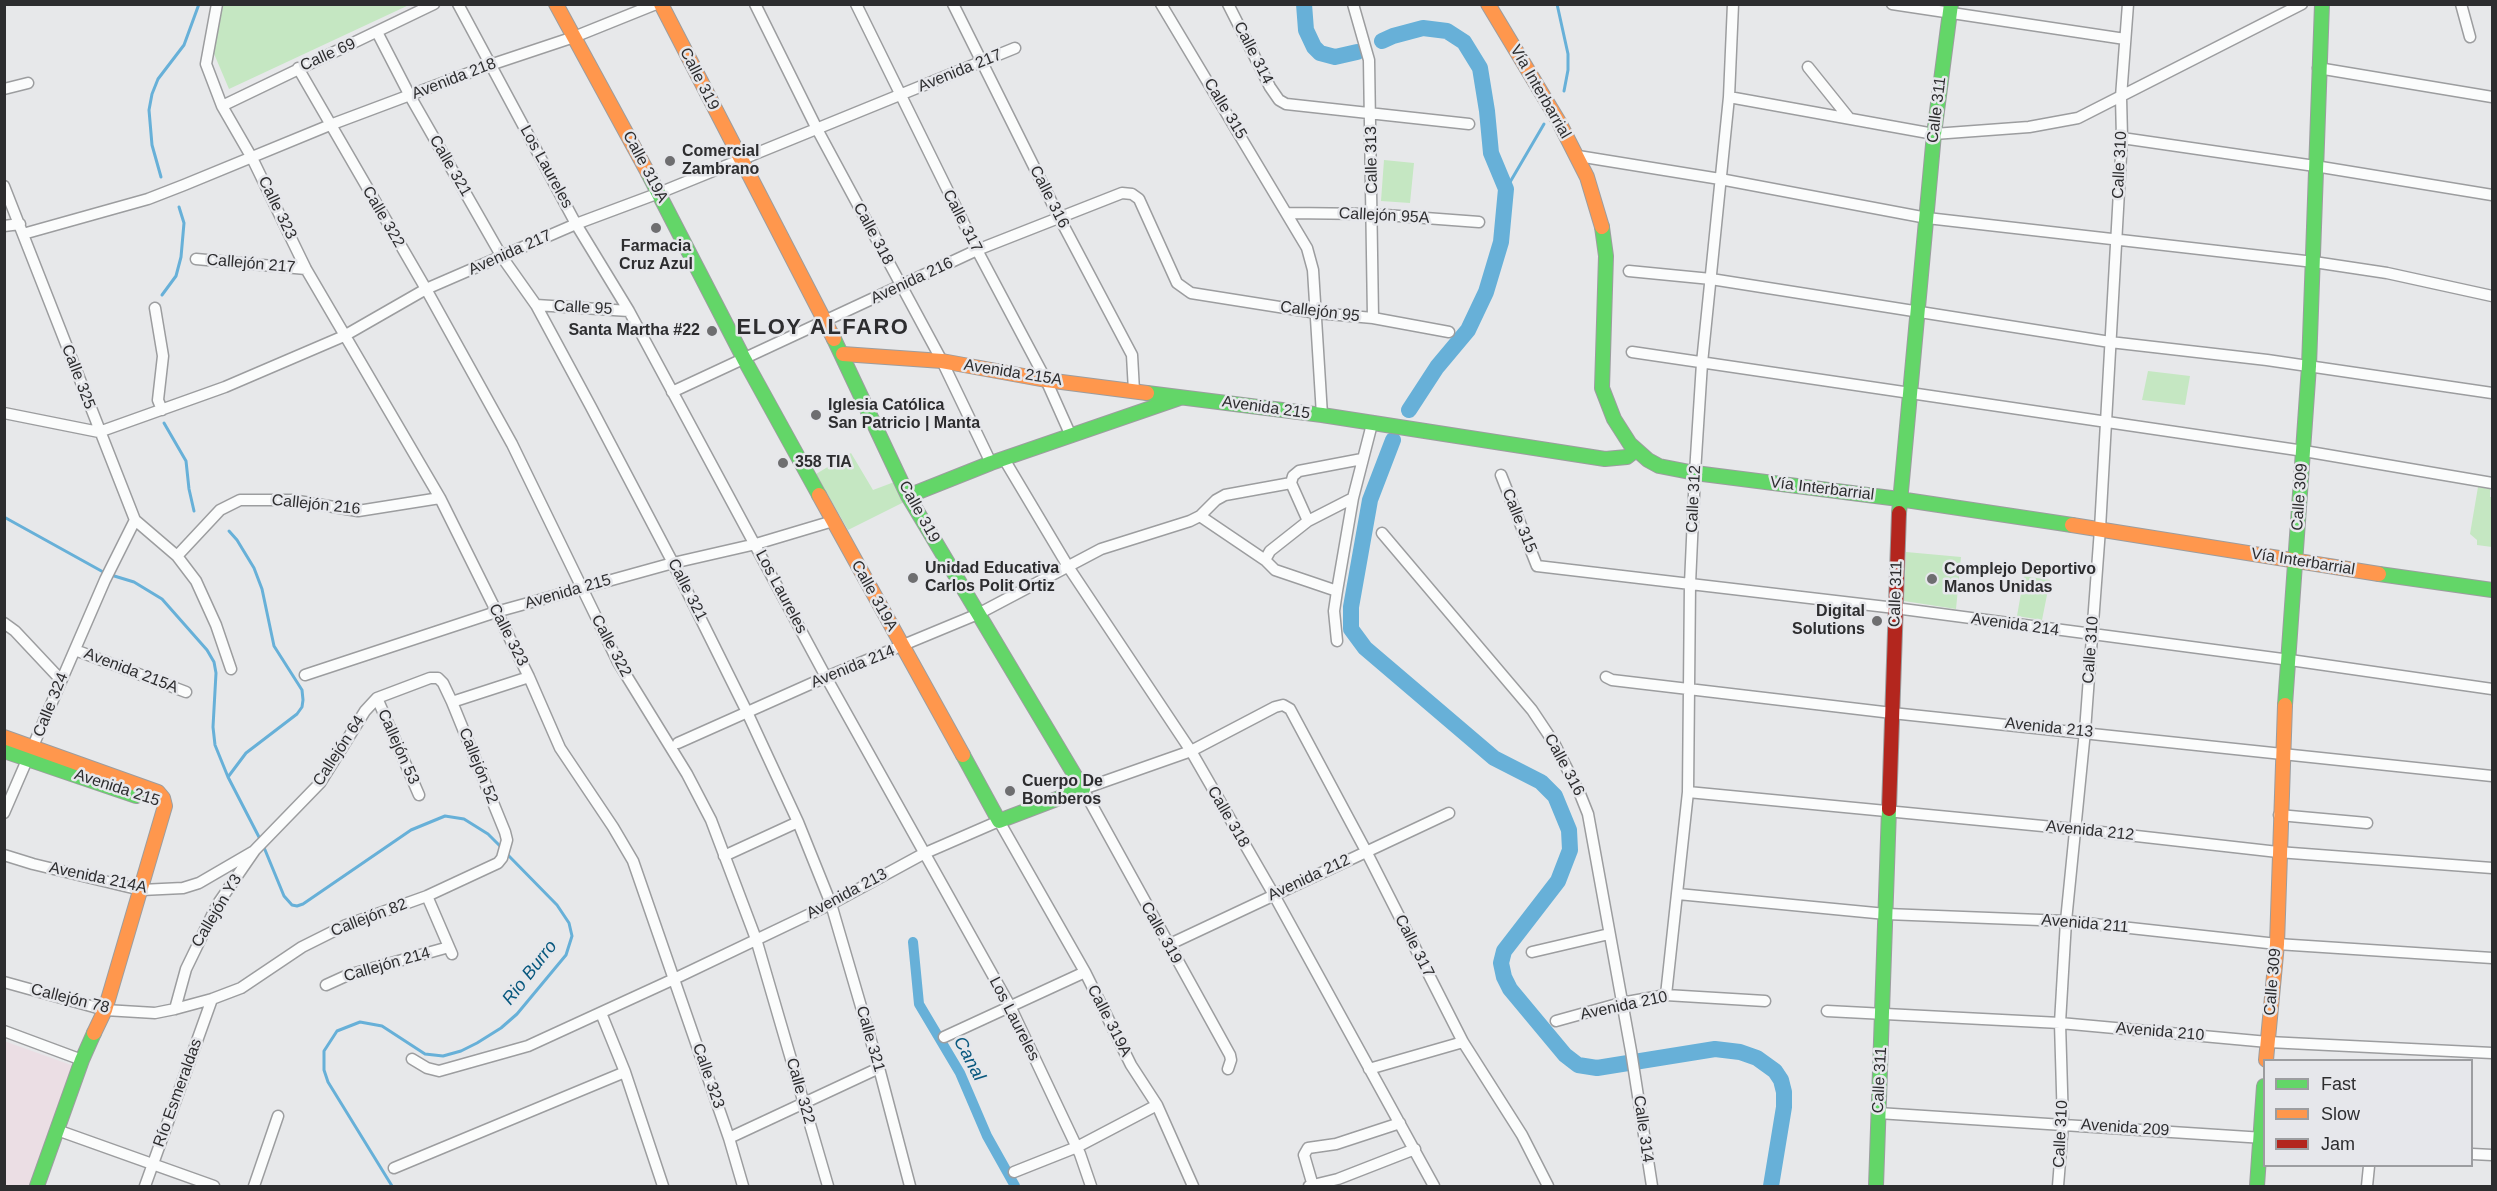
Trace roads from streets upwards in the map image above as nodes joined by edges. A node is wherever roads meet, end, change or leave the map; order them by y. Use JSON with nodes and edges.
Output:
{"nodes":[{"id":1,"x":217,"y":4,"type":"edge"},
{"id":2,"x":434,"y":4,"type":"edge"},
{"id":3,"x":458,"y":4,"type":"edge"},
{"id":4,"x":556,"y":4,"type":"edge"},
{"id":5,"x":656,"y":4,"type":"edge"},
{"id":6,"x":661,"y":4,"type":"edge"},
{"id":7,"x":755,"y":4,"type":"edge"},
{"id":8,"x":856,"y":4,"type":"edge"},
{"id":9,"x":953,"y":4,"type":"edge"},
{"id":10,"x":1161,"y":4,"type":"edge"},
{"id":11,"x":1228,"y":4,"type":"edge"},
{"id":12,"x":1353,"y":4,"type":"edge"},
{"id":13,"x":1488,"y":4,"type":"edge"},
{"id":14,"x":1733,"y":4,"type":"edge"},
{"id":15,"x":1892,"y":4,"type":"edge"},
{"id":16,"x":2128,"y":4,"type":"edge"},
{"id":17,"x":2302,"y":4,"type":"edge"},
{"id":18,"x":2322,"y":4,"type":"edge"},
{"id":19,"x":2461,"y":4,"type":"edge"},
{"id":20,"x":1951,"y":8,"type":"edge"},
{"id":21,"x":377,"y":32,"type":"junction"},
{"id":22,"x":2470,"y":37,"type":"dead end"},
{"id":23,"x":574,"y":38,"type":"junction"},
{"id":24,"x":2126,"y":39,"type":"junction"},
{"id":25,"x":1015,"y":48,"type":"dead end"},
{"id":26,"x":982,"y":62,"type":"junction"},
{"id":27,"x":490,"y":65,"type":"junction"},
{"id":28,"x":1808,"y":67,"type":"dead end"},
{"id":29,"x":298,"y":68,"type":"junction"},
{"id":30,"x":2318,"y":68,"type":"junction"},
{"id":31,"x":28,"y":83,"type":"dead end"},
{"id":32,"x":4,"y":89,"type":"edge"},
{"id":33,"x":410,"y":96,"type":"junction"},
{"id":34,"x":900,"y":96,"type":"junction"},
{"id":35,"x":1729,"y":97,"type":"junction"},
{"id":36,"x":2121,"y":97,"type":"junction"},
{"id":37,"x":2493,"y":97,"type":"edge"},
{"id":38,"x":222,"y":106,"type":"junction"},
{"id":39,"x":1371,"y":114,"type":"junction"},
{"id":40,"x":1850,"y":119,"type":"junction"},
{"id":41,"x":1469,"y":124,"type":"dead end"},
{"id":42,"x":330,"y":125,"type":"junction"},
{"id":43,"x":817,"y":129,"type":"junction"},
{"id":44,"x":1934,"y":134,"type":"junction"},
{"id":45,"x":2122,"y":138,"type":"junction"},
{"id":46,"x":1578,"y":156,"type":"junction"},
{"id":47,"x":252,"y":158,"type":"junction"},
{"id":48,"x":740,"y":160,"type":"junction"},
{"id":49,"x":2315,"y":166,"type":"junction"},
{"id":50,"x":1720,"y":179,"type":"junction"},
{"id":51,"x":4,"y":186,"type":"edge"},
{"id":52,"x":659,"y":193,"type":"junction"},
{"id":53,"x":2493,"y":195,"type":"edge"},
{"id":54,"x":1288,"y":213,"type":"junction"},
{"id":55,"x":1372,"y":214,"type":"junction"},
{"id":56,"x":1059,"y":217,"type":"junction"},
{"id":57,"x":1927,"y":218,"type":"junction"},
{"id":58,"x":1479,"y":222,"type":"dead end"},
{"id":59,"x":576,"y":224,"type":"junction"},
{"id":60,"x":4,"y":226,"type":"edge"},
{"id":61,"x":21,"y":229,"type":"junction"},
{"id":62,"x":2116,"y":241,"type":"junction"},
{"id":63,"x":977,"y":250,"type":"junction"},
{"id":64,"x":502,"y":257,"type":"junction"},
{"id":65,"x":196,"y":259,"type":"dead end"},
{"id":66,"x":2314,"y":262,"type":"junction"},
{"id":67,"x":306,"y":269,"type":"junction"},
{"id":68,"x":1629,"y":271,"type":"dead end"},
{"id":69,"x":1712,"y":279,"type":"junction"},
{"id":70,"x":901,"y":286,"type":"junction"},
{"id":71,"x":426,"y":289,"type":"junction"},
{"id":72,"x":1191,"y":293,"type":"joint"},
{"id":73,"x":2493,"y":296,"type":"edge"},
{"id":74,"x":536,"y":305,"type":"junction"},
{"id":75,"x":155,"y":308,"type":"dead end"},
{"id":76,"x":629,"y":310,"type":"junction"},
{"id":77,"x":1919,"y":310,"type":"junction"},
{"id":78,"x":1317,"y":313,"type":"junction"},
{"id":79,"x":1373,"y":318,"type":"junction"},
{"id":80,"x":826,"y":321,"type":"junction"},
{"id":81,"x":1449,"y":332,"type":"dead end"},
{"id":82,"x":344,"y":336,"type":"junction"},
{"id":83,"x":2110,"y":342,"type":"junction"},
{"id":84,"x":1632,"y":352,"type":"dead end"},
{"id":85,"x":843,"y":354,"type":"junction"},
{"id":86,"x":744,"y":359,"type":"junction"},
{"id":87,"x":942,"y":361,"type":"junction"},
{"id":88,"x":1702,"y":363,"type":"junction"},
{"id":89,"x":2309,"y":366,"type":"junction"},
{"id":90,"x":1046,"y":380,"type":"junction"},
{"id":91,"x":1134,"y":391,"type":"junction"},
{"id":92,"x":672,"y":392,"type":"junction"},
{"id":93,"x":2493,"y":393,"type":"edge"},
{"id":94,"x":1911,"y":394,"type":"junction"},
{"id":95,"x":1184,"y":396,"type":"junction"},
{"id":96,"x":162,"y":410,"type":"junction"},
{"id":97,"x":4,"y":413,"type":"edge"},
{"id":98,"x":1322,"y":415,"type":"junction"},
{"id":99,"x":2106,"y":423,"type":"junction"},
{"id":100,"x":1372,"y":424,"type":"junction"},
{"id":101,"x":99,"y":432,"type":"junction"},
{"id":102,"x":1071,"y":436,"type":"junction"},
{"id":103,"x":1636,"y":450,"type":"junction"},
{"id":104,"x":2304,"y":451,"type":"junction"},
{"id":105,"x":1362,"y":459,"type":"junction"},
{"id":106,"x":997,"y":461,"type":"junction"},
{"id":107,"x":1695,"y":473,"type":"junction"},
{"id":108,"x":1501,"y":476,"type":"dead end"},
{"id":109,"x":1291,"y":483,"type":"junction"},
{"id":110,"x":2493,"y":483,"type":"edge"},
{"id":111,"x":908,"y":496,"type":"junction"},
{"id":112,"x":440,"y":498,"type":"junction"},
{"id":113,"x":1353,"y":498,"type":"junction"},
{"id":114,"x":1899,"y":499,"type":"junction"},
{"id":115,"x":1200,"y":516,"type":"junction"},
{"id":116,"x":135,"y":520,"type":"junction"},
{"id":117,"x":833,"y":520,"type":"junction"},
{"id":118,"x":1308,"y":521,"type":"junction"},
{"id":119,"x":2100,"y":529,"type":"junction"},
{"id":120,"x":1382,"y":533,"type":"dead end"},
{"id":121,"x":756,"y":544,"type":"junction"},
{"id":122,"x":177,"y":556,"type":"junction"},
{"id":123,"x":1265,"y":560,"type":"junction"},
{"id":124,"x":2295,"y":562,"type":"junction"},
{"id":125,"x":673,"y":563,"type":"junction"},
{"id":126,"x":1537,"y":566,"type":"joint"},
{"id":127,"x":1069,"y":568,"type":"junction"},
{"id":128,"x":1690,"y":584,"type":"junction"},
{"id":129,"x":581,"y":589,"type":"junction"},
{"id":130,"x":2493,"y":590,"type":"edge"},
{"id":131,"x":1337,"y":591,"type":"junction"},
{"id":132,"x":1895,"y":609,"type":"junction"},
{"id":133,"x":496,"y":612,"type":"junction"},
{"id":134,"x":978,"y":614,"type":"junction"},
{"id":135,"x":4,"y":623,"type":"edge"},
{"id":136,"x":2091,"y":636,"type":"junction"},
{"id":137,"x":1337,"y":641,"type":"dead end"},
{"id":138,"x":902,"y":647,"type":"junction"},
{"id":139,"x":75,"y":650,"type":"junction"},
{"id":140,"x":2290,"y":660,"type":"junction"},
{"id":141,"x":231,"y":669,"type":"dead end"},
{"id":142,"x":305,"y":675,"type":"dead end"},
{"id":143,"x":529,"y":677,"type":"junction"},
{"id":144,"x":826,"y":677,"type":"junction"},
{"id":145,"x":1606,"y":677,"type":"dead end"},
{"id":146,"x":438,"y":678,"type":"joint"},
{"id":147,"x":61,"y":680,"type":"junction"},
{"id":148,"x":1688,"y":688,"type":"junction"},
{"id":149,"x":2493,"y":689,"type":"edge"},
{"id":150,"x":186,"y":692,"type":"dead end"},
{"id":151,"x":377,"y":698,"type":"junction"},
{"id":152,"x":452,"y":702,"type":"junction"},
{"id":153,"x":1283,"y":705,"type":"joint"},
{"id":154,"x":747,"y":712,"type":"junction"},
{"id":155,"x":1892,"y":713,"type":"junction"},
{"id":156,"x":2085,"y":731,"type":"junction"},
{"id":157,"x":4,"y":737,"type":"edge"},
{"id":158,"x":678,"y":743,"type":"dead end"},
{"id":159,"x":4,"y":751,"type":"edge"},
{"id":160,"x":1191,"y":751,"type":"junction"},
{"id":161,"x":31,"y":752,"type":"junction"},
{"id":162,"x":2282,"y":755,"type":"junction"},
{"id":163,"x":2493,"y":777,"type":"edge"},
{"id":164,"x":1083,"y":789,"type":"junction"},
{"id":165,"x":1688,"y":792,"type":"junction"},
{"id":166,"x":419,"y":795,"type":"dead end"},
{"id":167,"x":1890,"y":812,"type":"junction"},
{"id":168,"x":4,"y":813,"type":"edge"},
{"id":169,"x":1449,"y":813,"type":"dead end"},
{"id":170,"x":2280,"y":815,"type":"junction"},
{"id":171,"x":999,"y":821,"type":"junction"},
{"id":172,"x":798,"y":822,"type":"junction"},
{"id":173,"x":2367,"y":823,"type":"dead end"},
{"id":174,"x":2074,"y":829,"type":"junction"},
{"id":175,"x":255,"y":850,"type":"junction"},
{"id":176,"x":1366,"y":851,"type":"junction"},
{"id":177,"x":2278,"y":852,"type":"junction"},
{"id":178,"x":923,"y":854,"type":"junction"},
{"id":179,"x":4,"y":855,"type":"edge"},
{"id":180,"x":724,"y":856,"type":"junction"},
{"id":181,"x":502,"y":858,"type":"joint"},
{"id":182,"x":2493,"y":868,"type":"edge"},
{"id":183,"x":141,"y":890,"type":"junction"},
{"id":184,"x":1678,"y":894,"type":"junction"},
{"id":185,"x":1274,"y":895,"type":"junction"},
{"id":186,"x":427,"y":896,"type":"junction"},
{"id":187,"x":831,"y":904,"type":"junction"},
{"id":188,"x":1886,"y":914,"type":"junction"},
{"id":189,"x":2066,"y":921,"type":"junction"},
{"id":190,"x":1609,"y":934,"type":"junction"},
{"id":191,"x":756,"y":939,"type":"junction"},
{"id":192,"x":2277,"y":944,"type":"junction"},
{"id":193,"x":1168,"y":945,"type":"junction"},
{"id":194,"x":1532,"y":952,"type":"dead end"},
{"id":195,"x":2493,"y":958,"type":"edge"},
{"id":196,"x":1085,"y":972,"type":"junction"},
{"id":197,"x":674,"y":979,"type":"junction"},
{"id":198,"x":4,"y":982,"type":"edge"},
{"id":199,"x":326,"y":985,"type":"dead end"},
{"id":200,"x":241,"y":988,"type":"joint"},
{"id":201,"x":1666,"y":995,"type":"junction"},
{"id":202,"x":212,"y":999,"type":"junction"},
{"id":203,"x":1765,"y":1001,"type":"dead end"},
{"id":204,"x":1621,"y":1003,"type":"junction"},
{"id":205,"x":1010,"y":1006,"type":"junction"},
{"id":206,"x":105,"y":1010,"type":"junction"},
{"id":207,"x":176,"y":1010,"type":"junction"},
{"id":208,"x":1827,"y":1011,"type":"dead end"},
{"id":209,"x":601,"y":1013,"type":"junction"},
{"id":210,"x":1883,"y":1014,"type":"junction"},
{"id":211,"x":1556,"y":1021,"type":"dead end"},
{"id":212,"x":2060,"y":1023,"type":"junction"},
{"id":213,"x":4,"y":1031,"type":"edge"},
{"id":214,"x":944,"y":1037,"type":"dead end"},
{"id":215,"x":1463,"y":1042,"type":"junction"},
{"id":216,"x":2268,"y":1042,"type":"junction"},
{"id":217,"x":1631,"y":1052,"type":"joint"},
{"id":218,"x":2493,"y":1053,"type":"edge"},
{"id":219,"x":412,"y":1059,"type":"dead end"},
{"id":220,"x":2266,"y":1059,"type":"edge"},
{"id":221,"x":82,"y":1060,"type":"junction"},
{"id":222,"x":879,"y":1068,"type":"junction"},
{"id":223,"x":1228,"y":1069,"type":"dead end"},
{"id":224,"x":1369,"y":1069,"type":"junction"},
{"id":225,"x":625,"y":1072,"type":"junction"},
{"id":226,"x":804,"y":1105,"type":"junction"},
{"id":227,"x":1157,"y":1106,"type":"junction"},
{"id":228,"x":1878,"y":1113,"type":"junction"},
{"id":229,"x":278,"y":1116,"type":"dead end"},
{"id":230,"x":1400,"y":1123,"type":"junction"},
{"id":231,"x":2063,"y":1124,"type":"junction"},
{"id":232,"x":57,"y":1130,"type":"junction"},
{"id":233,"x":729,"y":1138,"type":"junction"},
{"id":234,"x":2263,"y":1138,"type":"edge"},
{"id":235,"x":1077,"y":1147,"type":"junction"},
{"id":236,"x":1415,"y":1149,"type":"junction"},
{"id":237,"x":2473,"y":1154,"type":"edge"},
{"id":238,"x":2493,"y":1155,"type":"edge"},
{"id":239,"x":152,"y":1165,"type":"junction"},
{"id":240,"x":2369,"y":1167,"type":"edge"},
{"id":241,"x":394,"y":1168,"type":"dead end"},
{"id":242,"x":1014,"y":1172,"type":"dead end"},
{"id":243,"x":37,"y":1186,"type":"edge"},
{"id":244,"x":145,"y":1186,"type":"edge"},
{"id":245,"x":214,"y":1186,"type":"edge"},
{"id":246,"x":254,"y":1186,"type":"edge"},
{"id":247,"x":663,"y":1186,"type":"edge"},
{"id":248,"x":743,"y":1186,"type":"edge"},
{"id":249,"x":828,"y":1186,"type":"edge"},
{"id":250,"x":910,"y":1186,"type":"edge"},
{"id":251,"x":1091,"y":1186,"type":"edge"},
{"id":252,"x":1193,"y":1186,"type":"edge"},
{"id":253,"x":1312,"y":1186,"type":"edge"},
{"id":254,"x":1434,"y":1186,"type":"edge"},
{"id":255,"x":1548,"y":1186,"type":"edge"},
{"id":256,"x":1652,"y":1186,"type":"edge"},
{"id":257,"x":1876,"y":1186,"type":"edge"},
{"id":258,"x":2058,"y":1186,"type":"edge"},
{"id":259,"x":2256,"y":1186,"type":"edge"},
{"id":260,"x":2367,"y":1186,"type":"edge"}],
"edges":[{"from":1,"to":38,"type":"street","name":"Calle 323"},
{"from":2,"to":21,"type":"street","name":"Calle 69"},
{"from":3,"to":27,"type":"street","name":"Los Laureles"},
{"from":4,"to":23,"type":"street","name":"Calle 319A"},
{"from":5,"to":23,"type":"street","name":"Avenida 218"},
{"from":6,"to":48,"type":"street","name":"Calle 319"},
{"from":7,"to":43,"type":"street","name":"Calle 318"},
{"from":8,"to":34,"type":"street","name":"Calle 317"},
{"from":9,"to":26,"type":"street","name":"Calle 316"},
{"from":10,"to":54,"type":"street","name":"Calle 315"},
{"from":11,"to":39,"type":"street","name":"Calle 314"},
{"from":12,"to":39,"type":"street","name":"Calle 313"},
{"from":13,"to":46,"type":"street","name":"Vía Interbarrial"},
{"from":14,"to":35,"type":"street","name":"Calle 312"},
{"from":15,"to":20,"type":"street"},
{"from":16,"to":24,"type":"street","name":"Calle 310"},
{"from":17,"to":36,"type":"street"},
{"from":18,"to":30,"type":"street","name":"Calle 309"},
{"from":19,"to":22,"type":"street"},
{"from":20,"to":24,"type":"street"},
{"from":20,"to":44,"type":"street","name":"Calle 311"},
{"from":21,"to":29,"type":"street","name":"Calle 69"},
{"from":21,"to":33,"type":"street","name":"Calle 321"},
{"from":23,"to":27,"type":"street","name":"Avenida 218"},
{"from":23,"to":52,"type":"street","name":"Calle 319A"},
{"from":24,"to":36,"type":"street","name":"Calle 310"},
{"from":25,"to":26,"type":"street","name":"Avenida 217"},
{"from":26,"to":34,"type":"street","name":"Avenida 217"},
{"from":26,"to":56,"type":"street","name":"Calle 316"},
{"from":27,"to":33,"type":"street","name":"Avenida 218"},
{"from":27,"to":59,"type":"street","name":"Los Laureles"},
{"from":28,"to":40,"type":"street"},
{"from":29,"to":38,"type":"street","name":"Calle 69"},
{"from":29,"to":42,"type":"street","name":"Calle 322"},
{"from":30,"to":37,"type":"street"},
{"from":30,"to":49,"type":"street","name":"Calle 309"},
{"from":31,"to":32,"type":"street"},
{"from":33,"to":42,"type":"street","name":"Avenida 218"},
{"from":33,"to":64,"type":"street","name":"Calle 321"},
{"from":34,"to":43,"type":"street","name":"Avenida 217"},
{"from":34,"to":63,"type":"street","name":"Calle 317"},
{"from":35,"to":40,"type":"street"},
{"from":35,"to":50,"type":"street","name":"Calle 312"},
{"from":36,"to":44,"type":"street"},
{"from":36,"to":45,"type":"street","name":"Calle 310"},
{"from":38,"to":47,"type":"street","name":"Calle 323"},
{"from":39,"to":41,"type":"street"},
{"from":39,"to":55,"type":"street","name":"Calle 313"},
{"from":40,"to":44,"type":"street"},
{"from":42,"to":47,"type":"street","name":"Avenida 218"},
{"from":42,"to":71,"type":"street","name":"Calle 322"},
{"from":43,"to":48,"type":"street","name":"Avenida 217"},
{"from":43,"to":70,"type":"street","name":"Calle 318"},
{"from":44,"to":57,"type":"street","name":"Calle 311"},
{"from":45,"to":49,"type":"street"},
{"from":45,"to":62,"type":"street","name":"Calle 310"},
{"from":46,"to":50,"type":"street"},
{"from":46,"to":103,"type":"street","name":"Vía Interbarrial"},
{"from":47,"to":61,"type":"street","name":"Avenida 218"},
{"from":47,"to":67,"type":"street","name":"Calle 323"},
{"from":48,"to":52,"type":"street","name":"Avenida 217"},
{"from":48,"to":80,"type":"street","name":"Calle 319"},
{"from":49,"to":53,"type":"street"},
{"from":49,"to":66,"type":"street","name":"Calle 309"},
{"from":50,"to":57,"type":"street"},
{"from":50,"to":69,"type":"street","name":"Calle 312"},
{"from":51,"to":61,"type":"street","name":"Calle 325"},
{"from":52,"to":59,"type":"street","name":"Avenida 217"},
{"from":52,"to":86,"type":"street","name":"Calle 319A"},
{"from":54,"to":55,"type":"street","name":"Callejón 95A"},
{"from":54,"to":78,"type":"street","name":"Calle 315"},
{"from":55,"to":58,"type":"street","name":"Callejón 95A"},
{"from":55,"to":79,"type":"street","name":"Calle 313"},
{"from":56,"to":63,"type":"street","name":"Avenida 216"},
{"from":56,"to":72,"type":"street","name":"Avenida 216"},
{"from":56,"to":91,"type":"street","name":"Calle 316"},
{"from":57,"to":62,"type":"street"},
{"from":57,"to":77,"type":"street","name":"Calle 311"},
{"from":59,"to":64,"type":"street","name":"Avenida 217"},
{"from":59,"to":76,"type":"street","name":"Los Laureles"},
{"from":60,"to":61,"type":"street","name":"Avenida 218"},
{"from":61,"to":101,"type":"street","name":"Calle 325"},
{"from":62,"to":66,"type":"street"},
{"from":62,"to":83,"type":"street","name":"Calle 310"},
{"from":63,"to":70,"type":"street","name":"Avenida 216"},
{"from":63,"to":90,"type":"street","name":"Calle 317"},
{"from":64,"to":71,"type":"street","name":"Avenida 217"},
{"from":64,"to":74,"type":"street","name":"Calle 321"},
{"from":65,"to":67,"type":"street","name":"Callejón 217"},
{"from":66,"to":73,"type":"street"},
{"from":66,"to":89,"type":"street","name":"Calle 309"},
{"from":67,"to":82,"type":"street","name":"Calle 323"},
{"from":68,"to":69,"type":"street"},
{"from":69,"to":77,"type":"street"},
{"from":69,"to":88,"type":"street","name":"Calle 312"},
{"from":70,"to":80,"type":"street","name":"Avenida 216"},
{"from":70,"to":87,"type":"street","name":"Calle 318"},
{"from":71,"to":82,"type":"street","name":"Avenida 217"},
{"from":71,"to":129,"type":"street","name":"Calle 322"},
{"from":72,"to":78,"type":"street","name":"Callejón 95"},
{"from":74,"to":76,"type":"street","name":"Calle 95"},
{"from":74,"to":125,"type":"street","name":"Calle 321"},
{"from":75,"to":96,"type":"street"},
{"from":76,"to":92,"type":"street","name":"Los Laureles"},
{"from":77,"to":83,"type":"street"},
{"from":77,"to":94,"type":"street","name":"Calle 311"},
{"from":78,"to":79,"type":"street","name":"Callejón 95"},
{"from":78,"to":98,"type":"street","name":"Calle 315"},
{"from":79,"to":81,"type":"street","name":"Callejón 95"},
{"from":80,"to":85,"type":"street","name":"Calle 319"},
{"from":80,"to":86,"type":"street","name":"Avenida 216"},
{"from":82,"to":96,"type":"street","name":"Avenida 217"},
{"from":82,"to":112,"type":"street","name":"Calle 323"},
{"from":83,"to":89,"type":"street"},
{"from":83,"to":99,"type":"street","name":"Calle 310"},
{"from":84,"to":88,"type":"street"},
{"from":85,"to":87,"type":"street","name":"Avenida 215A"},
{"from":85,"to":111,"type":"street","name":"Calle 319"},
{"from":86,"to":92,"type":"street","name":"Avenida 216"},
{"from":86,"to":117,"type":"street","name":"Calle 319A"},
{"from":87,"to":90,"type":"street","name":"Avenida 215A"},
{"from":87,"to":106,"type":"street","name":"Calle 318"},
{"from":88,"to":94,"type":"street"},
{"from":88,"to":107,"type":"street","name":"Calle 312"},
{"from":89,"to":93,"type":"street"},
{"from":89,"to":104,"type":"street","name":"Calle 309"},
{"from":90,"to":91,"type":"street","name":"Avenida 215A"},
{"from":90,"to":102,"type":"street","name":"Calle 317"},
{"from":91,"to":95,"type":"street","name":"Avenida 215A"},
{"from":92,"to":121,"type":"street","name":"Los Laureles"},
{"from":94,"to":99,"type":"street"},
{"from":94,"to":114,"type":"street","name":"Calle 311"},
{"from":95,"to":98,"type":"street","name":"Avenida 215"},
{"from":95,"to":102,"type":"street","name":"Avenida 215"},
{"from":96,"to":101,"type":"street","name":"Avenida 217"},
{"from":97,"to":101,"type":"street"},
{"from":98,"to":100,"type":"street","name":"Avenida 215"},
{"from":99,"to":104,"type":"street"},
{"from":99,"to":119,"type":"street","name":"Calle 310"},
{"from":100,"to":103,"type":"street","name":"Avenida 215"},
{"from":100,"to":105,"type":"street"},
{"from":101,"to":116,"type":"street","name":"Calle 325"},
{"from":102,"to":106,"type":"street","name":"Avenida 215"},
{"from":103,"to":107,"type":"street","name":"Vía Interbarrial"},
{"from":104,"to":110,"type":"street"},
{"from":104,"to":124,"type":"street","name":"Calle 309"},
{"from":105,"to":109,"type":"street"},
{"from":105,"to":113,"type":"street"},
{"from":106,"to":111,"type":"street","name":"Avenida 215"},
{"from":106,"to":127,"type":"street","name":"Calle 318"},
{"from":107,"to":114,"type":"street","name":"Vía Interbarrial"},
{"from":107,"to":128,"type":"street","name":"Calle 312"},
{"from":108,"to":126,"type":"street","name":"Calle 315"},
{"from":109,"to":115,"type":"street","name":"Avenida 214"},
{"from":109,"to":118,"type":"street"},
{"from":111,"to":134,"type":"street","name":"Calle 319"},
{"from":112,"to":122,"type":"street","name":"Callejón 216"},
{"from":112,"to":133,"type":"street","name":"Calle 323"},
{"from":113,"to":118,"type":"street"},
{"from":113,"to":131,"type":"street"},
{"from":114,"to":119,"type":"street","name":"Vía Interbarrial"},
{"from":114,"to":132,"type":"street","name":"Calle 311"},
{"from":115,"to":123,"type":"street"},
{"from":115,"to":127,"type":"street","name":"Avenida 214"},
{"from":116,"to":122,"type":"street"},
{"from":116,"to":139,"type":"street","name":"Calle 324"},
{"from":117,"to":121,"type":"street","name":"Avenida 215"},
{"from":117,"to":138,"type":"street","name":"Calle 319A"},
{"from":118,"to":123,"type":"street"},
{"from":119,"to":124,"type":"street","name":"Vía Interbarrial"},
{"from":119,"to":136,"type":"street","name":"Calle 310"},
{"from":120,"to":190,"type":"street","name":"Calle 316"},
{"from":121,"to":125,"type":"street","name":"Avenida 215"},
{"from":121,"to":144,"type":"street","name":"Los Laureles"},
{"from":122,"to":141,"type":"street"},
{"from":123,"to":131,"type":"street"},
{"from":124,"to":130,"type":"street","name":"Vía Interbarrial"},
{"from":124,"to":140,"type":"street","name":"Calle 309"},
{"from":125,"to":129,"type":"street","name":"Avenida 215"},
{"from":125,"to":154,"type":"street","name":"Calle 321"},
{"from":126,"to":128,"type":"street","name":"Avenida 214"},
{"from":127,"to":134,"type":"street","name":"Avenida 214"},
{"from":127,"to":160,"type":"street","name":"Calle 318"},
{"from":128,"to":132,"type":"street","name":"Avenida 214"},
{"from":128,"to":148,"type":"street","name":"Calle 312"},
{"from":129,"to":133,"type":"street","name":"Avenida 215"},
{"from":129,"to":180,"type":"street","name":"Calle 322"},
{"from":131,"to":137,"type":"street"},
{"from":132,"to":136,"type":"street","name":"Avenida 214"},
{"from":132,"to":155,"type":"street","name":"Calle 311"},
{"from":133,"to":142,"type":"street","name":"Avenida 215"},
{"from":133,"to":143,"type":"street","name":"Calle 323"},
{"from":134,"to":138,"type":"street","name":"Avenida 214"},
{"from":134,"to":164,"type":"street","name":"Calle 319"},
{"from":135,"to":147,"type":"street"},
{"from":136,"to":140,"type":"street","name":"Avenida 214"},
{"from":136,"to":156,"type":"street","name":"Calle 310"},
{"from":138,"to":144,"type":"street","name":"Avenida 214"},
{"from":138,"to":171,"type":"street","name":"Calle 319A"},
{"from":139,"to":147,"type":"street","name":"Calle 324"},
{"from":139,"to":150,"type":"street","name":"Avenida 215A"},
{"from":140,"to":149,"type":"street","name":"Avenida 214"},
{"from":140,"to":162,"type":"street","name":"Calle 309"},
{"from":143,"to":152,"type":"street"},
{"from":143,"to":197,"type":"street","name":"Calle 323"},
{"from":144,"to":154,"type":"street","name":"Avenida 214"},
{"from":144,"to":178,"type":"street","name":"Los Laureles"},
{"from":145,"to":148,"type":"street","name":"Avenida 213"},
{"from":146,"to":151,"type":"street","name":"Callejón 64"},
{"from":146,"to":152,"type":"street","name":"Callejón 52"},
{"from":147,"to":161,"type":"street","name":"Calle 324"},
{"from":148,"to":155,"type":"street","name":"Avenida 213"},
{"from":148,"to":165,"type":"street","name":"Calle 312"},
{"from":151,"to":166,"type":"street","name":"Callejón 53"},
{"from":151,"to":175,"type":"street","name":"Callejón 64"},
{"from":152,"to":181,"type":"street","name":"Callejón 52"},
{"from":153,"to":160,"type":"street","name":"Avenida 213"},
{"from":153,"to":176,"type":"street","name":"Calle 317"},
{"from":154,"to":158,"type":"street","name":"Avenida 214"},
{"from":154,"to":172,"type":"street","name":"Calle 321"},
{"from":155,"to":156,"type":"street","name":"Avenida 213"},
{"from":155,"to":167,"type":"street","name":"Calle 311"},
{"from":156,"to":162,"type":"street","name":"Avenida 213"},
{"from":156,"to":174,"type":"street","name":"Calle 310"},
{"from":157,"to":161,"type":"street","name":"Avenida 215"},
{"from":159,"to":161,"type":"street","name":"Avenida 215"},
{"from":160,"to":164,"type":"street","name":"Avenida 213"},
{"from":160,"to":185,"type":"street","name":"Calle 318"},
{"from":161,"to":168,"type":"street","name":"Calle 324"},
{"from":161,"to":183,"type":"street","name":"Avenida 215"},
{"from":162,"to":163,"type":"street","name":"Avenida 213"},
{"from":162,"to":170,"type":"street","name":"Calle 309"},
{"from":164,"to":171,"type":"street","name":"Avenida 213"},
{"from":164,"to":193,"type":"street","name":"Calle 319"},
{"from":165,"to":167,"type":"street","name":"Avenida 212"},
{"from":165,"to":184,"type":"street","name":"Calle 312"},
{"from":167,"to":174,"type":"street","name":"Avenida 212"},
{"from":167,"to":188,"type":"street","name":"Calle 311"},
{"from":169,"to":176,"type":"street","name":"Avenida 212"},
{"from":170,"to":173,"type":"street"},
{"from":170,"to":177,"type":"street","name":"Calle 309"},
{"from":171,"to":178,"type":"street","name":"Avenida 213"},
{"from":171,"to":196,"type":"street","name":"Calle 319A"},
{"from":172,"to":180,"type":"street"},
{"from":172,"to":187,"type":"street","name":"Calle 321"},
{"from":174,"to":177,"type":"street","name":"Avenida 212"},
{"from":174,"to":189,"type":"street","name":"Calle 310"},
{"from":175,"to":183,"type":"street","name":"Avenida 214A"},
{"from":175,"to":207,"type":"street","name":"Callejón Y3"},
{"from":176,"to":185,"type":"street","name":"Avenida 212"},
{"from":176,"to":215,"type":"street","name":"Calle 317"},
{"from":177,"to":182,"type":"street","name":"Avenida 212"},
{"from":177,"to":192,"type":"street","name":"Calle 309"},
{"from":178,"to":187,"type":"street","name":"Avenida 213"},
{"from":178,"to":205,"type":"street","name":"Los Laureles"},
{"from":179,"to":183,"type":"street","name":"Avenida 214A"},
{"from":180,"to":191,"type":"street","name":"Calle 322"},
{"from":181,"to":186,"type":"street","name":"Callejón 82"},
{"from":183,"to":206,"type":"street"},
{"from":184,"to":188,"type":"street","name":"Avenida 211"},
{"from":184,"to":201,"type":"street","name":"Calle 312"},
{"from":185,"to":193,"type":"street","name":"Avenida 212"},
{"from":185,"to":224,"type":"street","name":"Calle 318"},
{"from":186,"to":199,"type":"street","name":"Callejón 214"},
{"from":186,"to":200,"type":"street","name":"Callejón 82"},
{"from":187,"to":191,"type":"street","name":"Avenida 213"},
{"from":187,"to":222,"type":"street","name":"Calle 321"},
{"from":188,"to":189,"type":"street","name":"Avenida 211"},
{"from":188,"to":210,"type":"street","name":"Calle 311"},
{"from":189,"to":192,"type":"street","name":"Avenida 211"},
{"from":189,"to":212,"type":"street","name":"Calle 310"},
{"from":190,"to":194,"type":"street"},
{"from":190,"to":204,"type":"street","name":"Calle 316"},
{"from":191,"to":197,"type":"street","name":"Avenida 213"},
{"from":191,"to":226,"type":"street","name":"Calle 322"},
{"from":192,"to":195,"type":"street","name":"Avenida 211"},
{"from":192,"to":216,"type":"street","name":"Calle 309"},
{"from":193,"to":223,"type":"street","name":"Calle 319"},
{"from":196,"to":205,"type":"street"},
{"from":196,"to":227,"type":"street","name":"Calle 319A"},
{"from":197,"to":209,"type":"street","name":"Avenida 213"},
{"from":197,"to":233,"type":"street","name":"Calle 323"},
{"from":198,"to":206,"type":"street","name":"Callejón 78"},
{"from":200,"to":202,"type":"street","name":"Callejón 78"},
{"from":201,"to":203,"type":"street","name":"Avenida 210"},
{"from":201,"to":204,"type":"street","name":"Avenida 210"},
{"from":202,"to":207,"type":"street","name":"Callejón 78"},
{"from":202,"to":239,"type":"street","name":"Río Esmeraldas"},
{"from":204,"to":211,"type":"street","name":"Avenida 210"},
{"from":204,"to":217,"type":"street","name":"Calle 316"},
{"from":205,"to":214,"type":"street"},
{"from":205,"to":235,"type":"street","name":"Los Laureles"},
{"from":206,"to":207,"type":"street","name":"Callejón 78"},
{"from":206,"to":221,"type":"street"},
{"from":208,"to":210,"type":"street","name":"Avenida 210"},
{"from":209,"to":219,"type":"street","name":"Avenida 213"},
{"from":209,"to":225,"type":"street"},
{"from":210,"to":212,"type":"street","name":"Avenida 210"},
{"from":210,"to":228,"type":"street","name":"Calle 311"},
{"from":212,"to":216,"type":"street","name":"Avenida 210"},
{"from":212,"to":231,"type":"street","name":"Calle 310"},
{"from":213,"to":221,"type":"street"},
{"from":215,"to":224,"type":"street"},
{"from":215,"to":255,"type":"street","name":"Calle 317"},
{"from":216,"to":218,"type":"street","name":"Avenida 210"},
{"from":216,"to":220,"type":"street","name":"Calle 309"},
{"from":217,"to":256,"type":"street","name":"Calle 314"},
{"from":221,"to":232,"type":"street"},
{"from":222,"to":226,"type":"street"},
{"from":222,"to":250,"type":"street","name":"Calle 321"},
{"from":224,"to":230,"type":"street","name":"Calle 318"},
{"from":225,"to":241,"type":"street"},
{"from":225,"to":247,"type":"street"},
{"from":226,"to":233,"type":"street"},
{"from":226,"to":249,"type":"street","name":"Calle 322"},
{"from":227,"to":235,"type":"street"},
{"from":227,"to":252,"type":"street","name":"Calle 319A"},
{"from":228,"to":231,"type":"street","name":"Avenida 209"},
{"from":228,"to":257,"type":"street","name":"Calle 311"},
{"from":229,"to":246,"type":"street"},
{"from":230,"to":236,"type":"street","name":"Calle 318"},
{"from":230,"to":253,"type":"street"},
{"from":231,"to":234,"type":"street","name":"Avenida 209"},
{"from":231,"to":258,"type":"street","name":"Calle 310"},
{"from":232,"to":239,"type":"street"},
{"from":232,"to":243,"type":"street"},
{"from":233,"to":248,"type":"street","name":"Calle 323"},
{"from":234,"to":259,"type":"street"},
{"from":235,"to":242,"type":"street"},
{"from":235,"to":251,"type":"street","name":"Los Laureles"},
{"from":236,"to":253,"type":"street"},
{"from":236,"to":254,"type":"street","name":"Calle 318"},
{"from":237,"to":238,"type":"street"},
{"from":239,"to":244,"type":"street","name":"Río Esmeraldas"},
{"from":239,"to":245,"type":"street"},
{"from":240,"to":260,"type":"street"}]}
